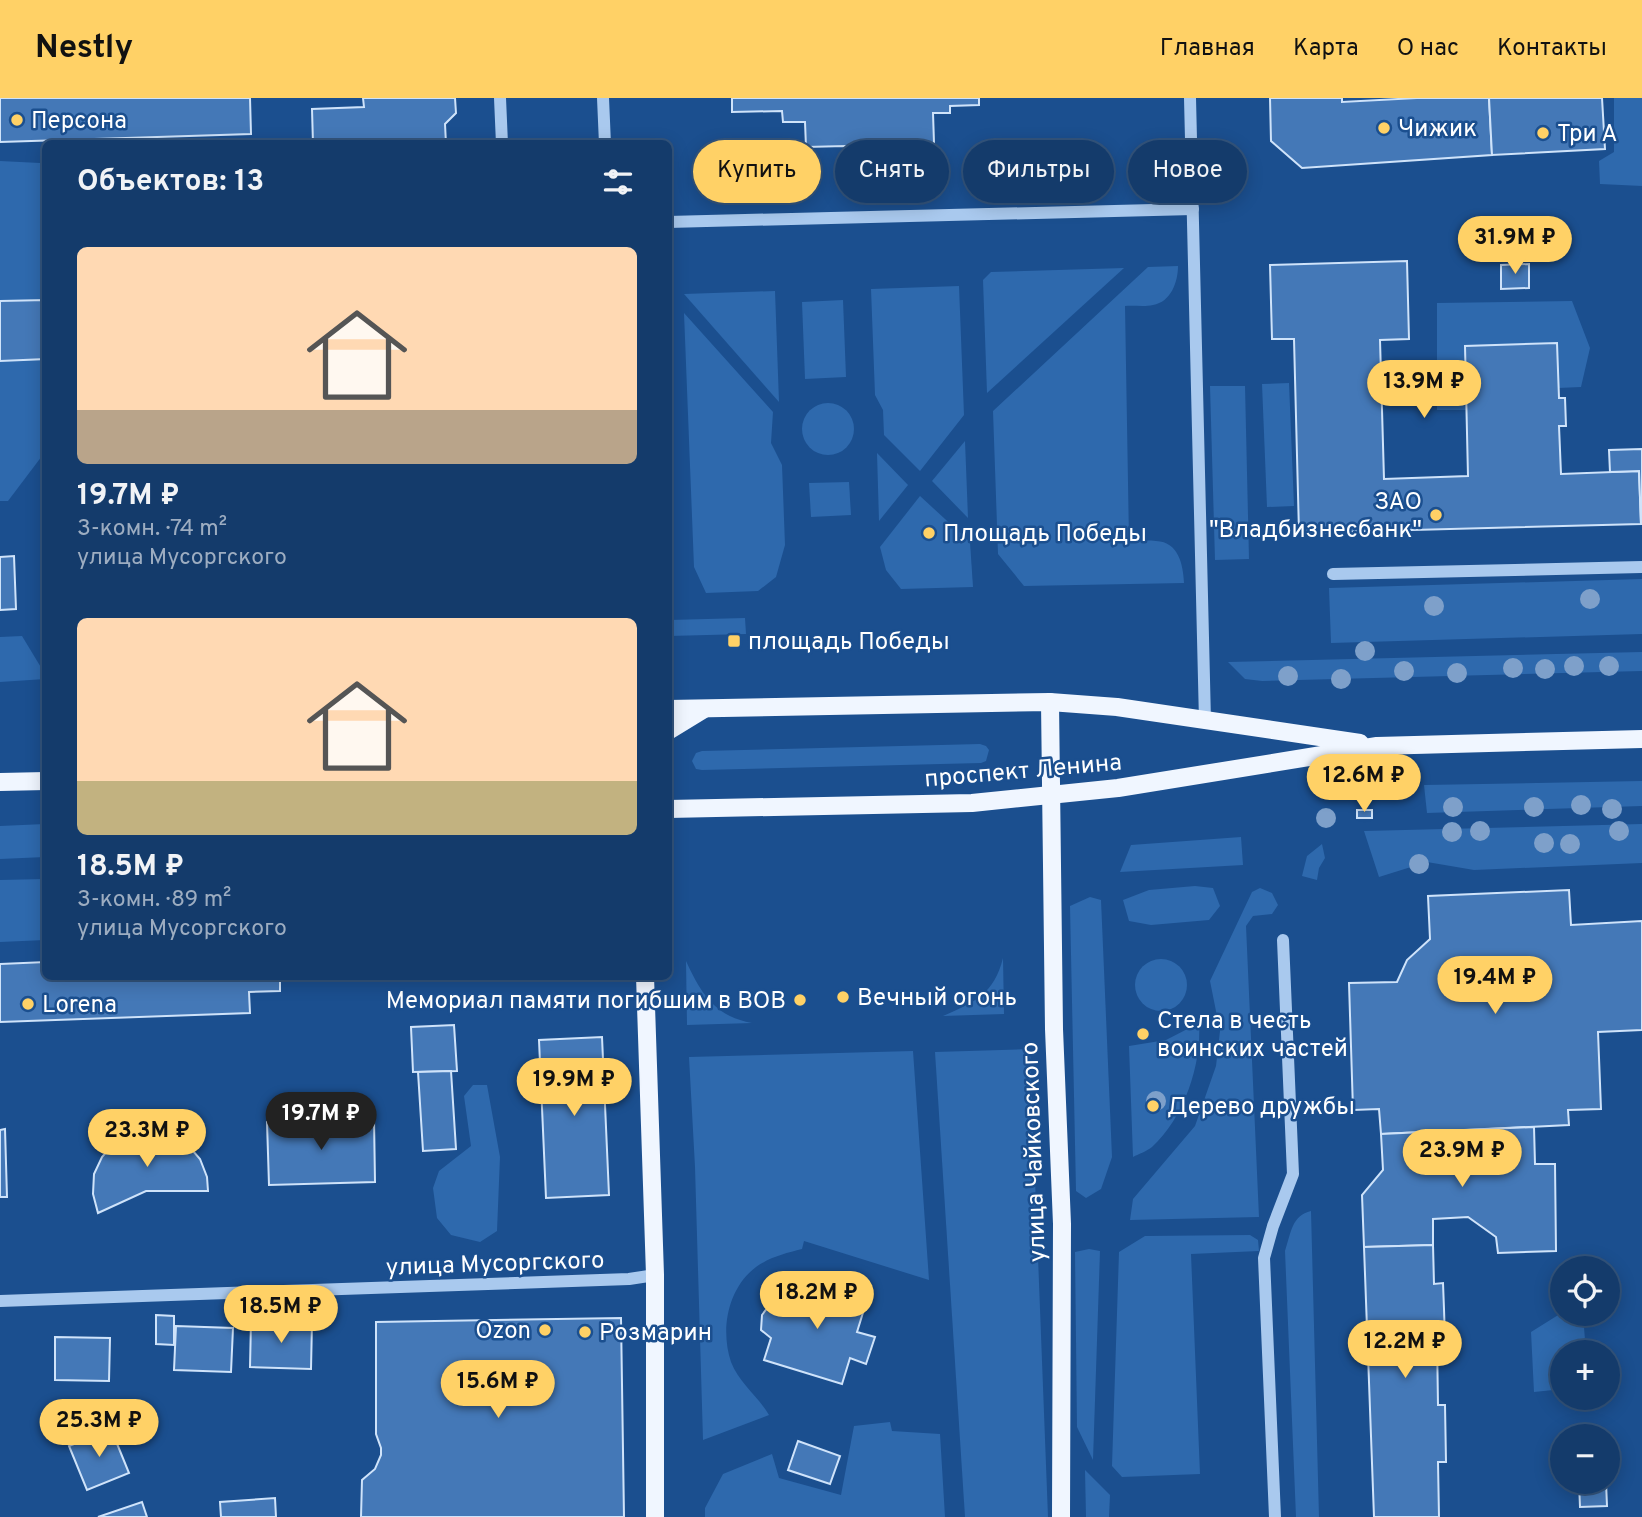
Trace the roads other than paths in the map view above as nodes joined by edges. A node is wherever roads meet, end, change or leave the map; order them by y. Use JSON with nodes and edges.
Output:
{"nodes":[{"id":1,"x":500,"y":98,"type":"edge"},
{"id":2,"x":603,"y":98,"type":"edge"},
{"id":3,"x":1190,"y":98,"type":"edge"},
{"id":4,"x":502,"y":140,"type":"edge"},
{"id":5,"x":605,"y":140,"type":"edge"},
{"id":6,"x":1193,"y":209,"type":"junction"},
{"id":7,"x":672,"y":222,"type":"edge"},
{"id":8,"x":1642,"y":566,"type":"edge"},
{"id":9,"x":1333,"y":574,"type":"dead end"},
{"id":10,"x":1050,"y":702,"type":"junction"},
{"id":11,"x":707,"y":708,"type":"junction"},
{"id":12,"x":672,"y":709,"type":"edge"},
{"id":13,"x":1205,"y":721,"type":"junction"},
{"id":14,"x":672,"y":729,"type":"edge"},
{"id":15,"x":1642,"y":739,"type":"edge"},
{"id":16,"x":1377,"y":746,"type":"junction"},
{"id":17,"x":42,"y":781,"type":"edge"},
{"id":18,"x":0,"y":782,"type":"edge"},
{"id":19,"x":1051,"y":796,"type":"junction"},
{"id":20,"x":672,"y":809,"type":"edge"},
{"id":21,"x":1283,"y":940,"type":"dead end"},
{"id":22,"x":645,"y":980,"type":"edge"},
{"id":23,"x":655,"y":1275,"type":"junction"},
{"id":24,"x":0,"y":1301,"type":"edge"},
{"id":25,"x":655,"y":1517,"type":"edge"},
{"id":26,"x":1061,"y":1517,"type":"edge"},
{"id":27,"x":1275,"y":1517,"type":"edge"}],
"edges":[{"from":1,"to":4,"type":"street"},
{"from":2,"to":5,"type":"street"},
{"from":3,"to":6,"type":"street"},
{"from":6,"to":7,"type":"street"},
{"from":6,"to":13,"type":"street"},
{"from":8,"to":9,"type":"street"},
{"from":10,"to":11,"type":"main road","name":"проспект Ленина"},
{"from":10,"to":13,"type":"main road","name":"проспект Ленина"},
{"from":10,"to":19,"type":"main road","name":"улица Чайковского"},
{"from":11,"to":12,"type":"main road","name":"проспект Ленина"},
{"from":11,"to":14,"type":"main road"},
{"from":13,"to":16,"type":"main road","name":"проспект Ленина"},
{"from":15,"to":16,"type":"main road","name":"проспект Ленина"},
{"from":16,"to":19,"type":"main road","name":"проспект Ленина"},
{"from":17,"to":18,"type":"main road"},
{"from":19,"to":20,"type":"main road","name":"проспект Ленина"},
{"from":19,"to":26,"type":"main road","name":"улица Чайковского"},
{"from":21,"to":27,"type":"street"},
{"from":22,"to":23,"type":"main road"},
{"from":23,"to":24,"type":"street","name":"улица Мусоргского"},
{"from":23,"to":25,"type":"main road"}]}
